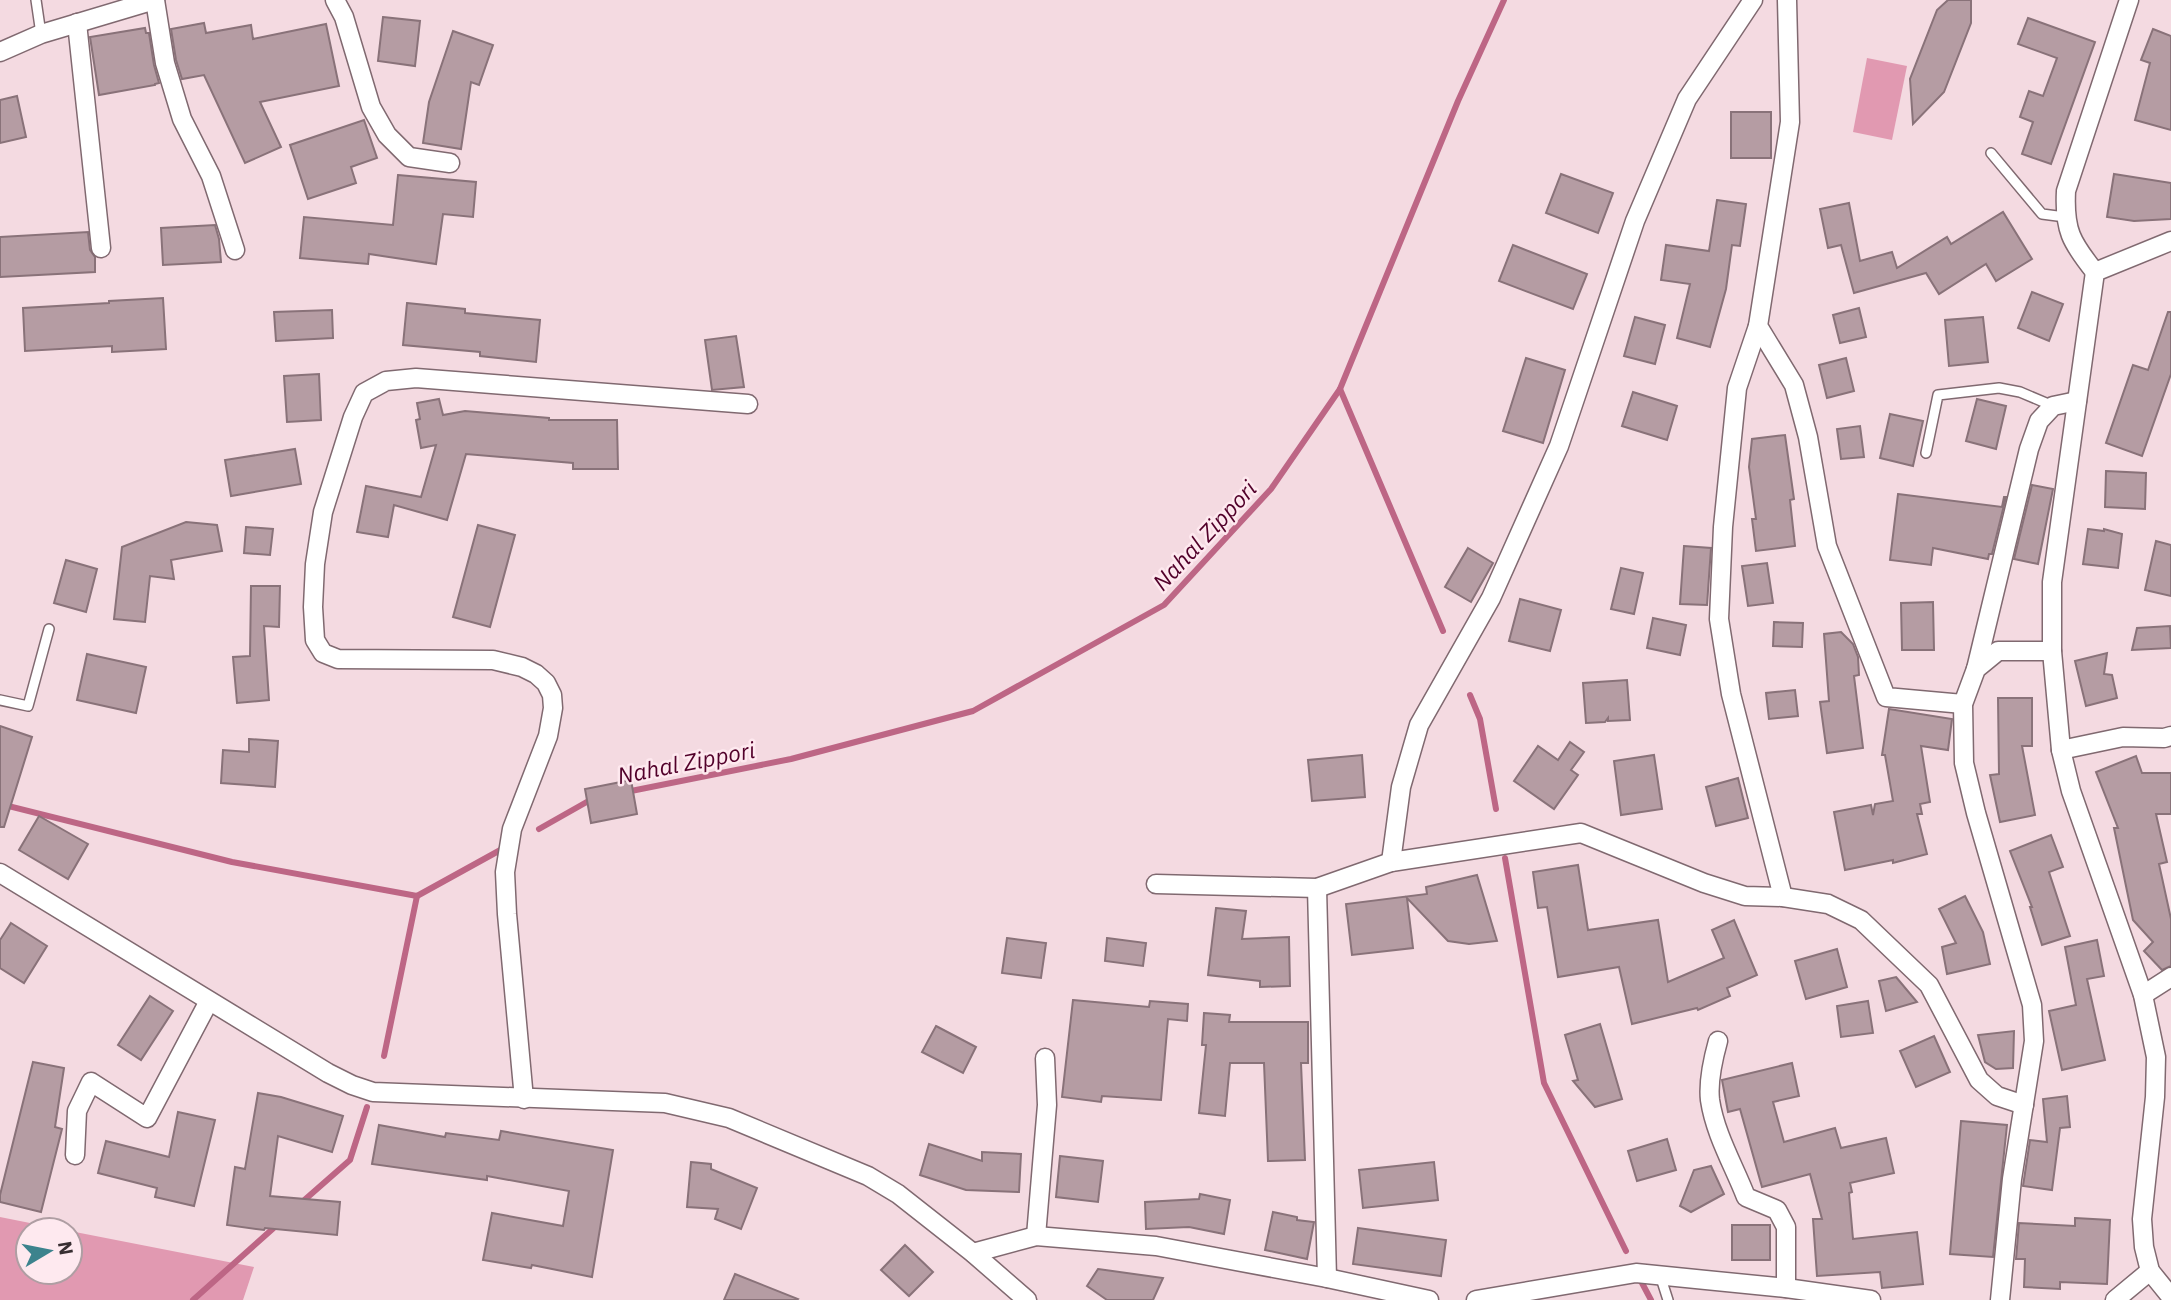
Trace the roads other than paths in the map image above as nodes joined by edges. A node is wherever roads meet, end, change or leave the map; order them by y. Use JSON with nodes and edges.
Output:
{"nodes":[{"id":1,"x":36,"y":0,"type":"edge"},
{"id":2,"x":155,"y":0,"type":"edge"},
{"id":3,"x":335,"y":0,"type":"edge"},
{"id":4,"x":1753,"y":0,"type":"edge"},
{"id":5,"x":1787,"y":0,"type":"edge"},
{"id":6,"x":2129,"y":0,"type":"edge"},
{"id":7,"x":77,"y":23,"type":"junction"},
{"id":8,"x":41,"y":34,"type":"junction"},
{"id":9,"x":0,"y":52,"type":"edge"},
{"id":10,"x":1991,"y":153,"type":"dead end"},
{"id":11,"x":450,"y":163,"type":"dead end"},
{"id":12,"x":2065,"y":216,"type":"junction"},
{"id":13,"x":2171,"y":241,"type":"edge"},
{"id":14,"x":101,"y":248,"type":"dead end"},
{"id":15,"x":235,"y":250,"type":"dead end"},
{"id":16,"x":2095,"y":272,"type":"junction"},
{"id":17,"x":1758,"y":326,"type":"junction"},
{"id":18,"x":2077,"y":401,"type":"junction"},
{"id":19,"x":748,"y":404,"type":"dead end"},
{"id":20,"x":2053,"y":405,"type":"junction"},
{"id":21,"x":1926,"y":453,"type":"dead end"},
{"id":22,"x":49,"y":629,"type":"dead end"},
{"id":23,"x":2052,"y":652,"type":"junction"},
{"id":24,"x":1976,"y":669,"type":"junction"},
{"id":25,"x":0,"y":699,"type":"edge"},
{"id":26,"x":1963,"y":704,"type":"junction"},
{"id":27,"x":2171,"y":736,"type":"edge"},
{"id":28,"x":2061,"y":750,"type":"junction"},
{"id":29,"x":1391,"y":862,"type":"junction"},
{"id":30,"x":0,"y":873,"type":"edge"},
{"id":31,"x":1156,"y":884,"type":"dead end"},
{"id":32,"x":1317,"y":888,"type":"junction"},
{"id":33,"x":1783,"y":897,"type":"junction"},
{"id":34,"x":2171,"y":977,"type":"edge"},
{"id":35,"x":2143,"y":995,"type":"junction"},
{"id":36,"x":209,"y":1001,"type":"junction"},
{"id":37,"x":1718,"y":1041,"type":"dead end"},
{"id":38,"x":1045,"y":1058,"type":"dead end"},
{"id":39,"x":2163,"y":1096,"type":"edge"},
{"id":40,"x":524,"y":1099,"type":"junction"},
{"id":41,"x":2024,"y":1105,"type":"junction"},
{"id":42,"x":75,"y":1155,"type":"dead end"},
{"id":43,"x":1036,"y":1236,"type":"junction"},
{"id":44,"x":973,"y":1253,"type":"junction"},
{"id":45,"x":2150,"y":1271,"type":"junction"},
{"id":46,"x":1660,"y":1275,"type":"junction"},
{"id":47,"x":1327,"y":1278,"type":"junction"},
{"id":48,"x":1786,"y":1288,"type":"junction"},
{"id":49,"x":2171,"y":1297,"type":"edge"},
{"id":50,"x":1027,"y":1300,"type":"edge"},
{"id":51,"x":1429,"y":1300,"type":"edge"},
{"id":52,"x":1476,"y":1300,"type":"edge"},
{"id":53,"x":1668,"y":1300,"type":"edge"},
{"id":54,"x":1871,"y":1300,"type":"edge"},
{"id":55,"x":2000,"y":1300,"type":"edge"},
{"id":56,"x":2115,"y":1300,"type":"edge"}],
"edges":[{"from":1,"to":8,"type":"lane"},
{"from":2,"to":7,"type":"street"},
{"from":2,"to":15,"type":"street"},
{"from":3,"to":11,"type":"street"},
{"from":4,"to":29,"type":"street"},
{"from":5,"to":17,"type":"street"},
{"from":6,"to":12,"type":"street"},
{"from":7,"to":8,"type":"street"},
{"from":7,"to":14,"type":"street"},
{"from":8,"to":9,"type":"street"},
{"from":10,"to":12,"type":"lane"},
{"from":12,"to":16,"type":"street"},
{"from":13,"to":16,"type":"street"},
{"from":16,"to":18,"type":"street"},
{"from":17,"to":26,"type":"street"},
{"from":17,"to":33,"type":"street"},
{"from":18,"to":20,"type":"street"},
{"from":18,"to":23,"type":"street"},
{"from":19,"to":40,"type":"street"},
{"from":20,"to":21,"type":"lane"},
{"from":20,"to":24,"type":"street"},
{"from":22,"to":25,"type":"lane"},
{"from":23,"to":24,"type":"street"},
{"from":23,"to":28,"type":"street"},
{"from":24,"to":26,"type":"street"},
{"from":26,"to":41,"type":"street"},
{"from":27,"to":28,"type":"street"},
{"from":28,"to":35,"type":"street"},
{"from":29,"to":32,"type":"street"},
{"from":29,"to":33,"type":"street"},
{"from":30,"to":36,"type":"street"},
{"from":31,"to":32,"type":"street"},
{"from":32,"to":47,"type":"street"},
{"from":33,"to":41,"type":"street"},
{"from":34,"to":35,"type":"street"},
{"from":35,"to":39,"type":"street"},
{"from":36,"to":40,"type":"street"},
{"from":36,"to":42,"type":"street"},
{"from":37,"to":48,"type":"street"},
{"from":38,"to":43,"type":"street"},
{"from":39,"to":45,"type":"street"},
{"from":40,"to":44,"type":"street"},
{"from":41,"to":55,"type":"street"},
{"from":43,"to":44,"type":"street"},
{"from":43,"to":47,"type":"street"},
{"from":44,"to":50,"type":"street"},
{"from":45,"to":49,"type":"street"},
{"from":45,"to":56,"type":"street"},
{"from":46,"to":48,"type":"street"},
{"from":46,"to":52,"type":"street"},
{"from":46,"to":53,"type":"lane"},
{"from":47,"to":51,"type":"street"},
{"from":48,"to":54,"type":"street"}]}
